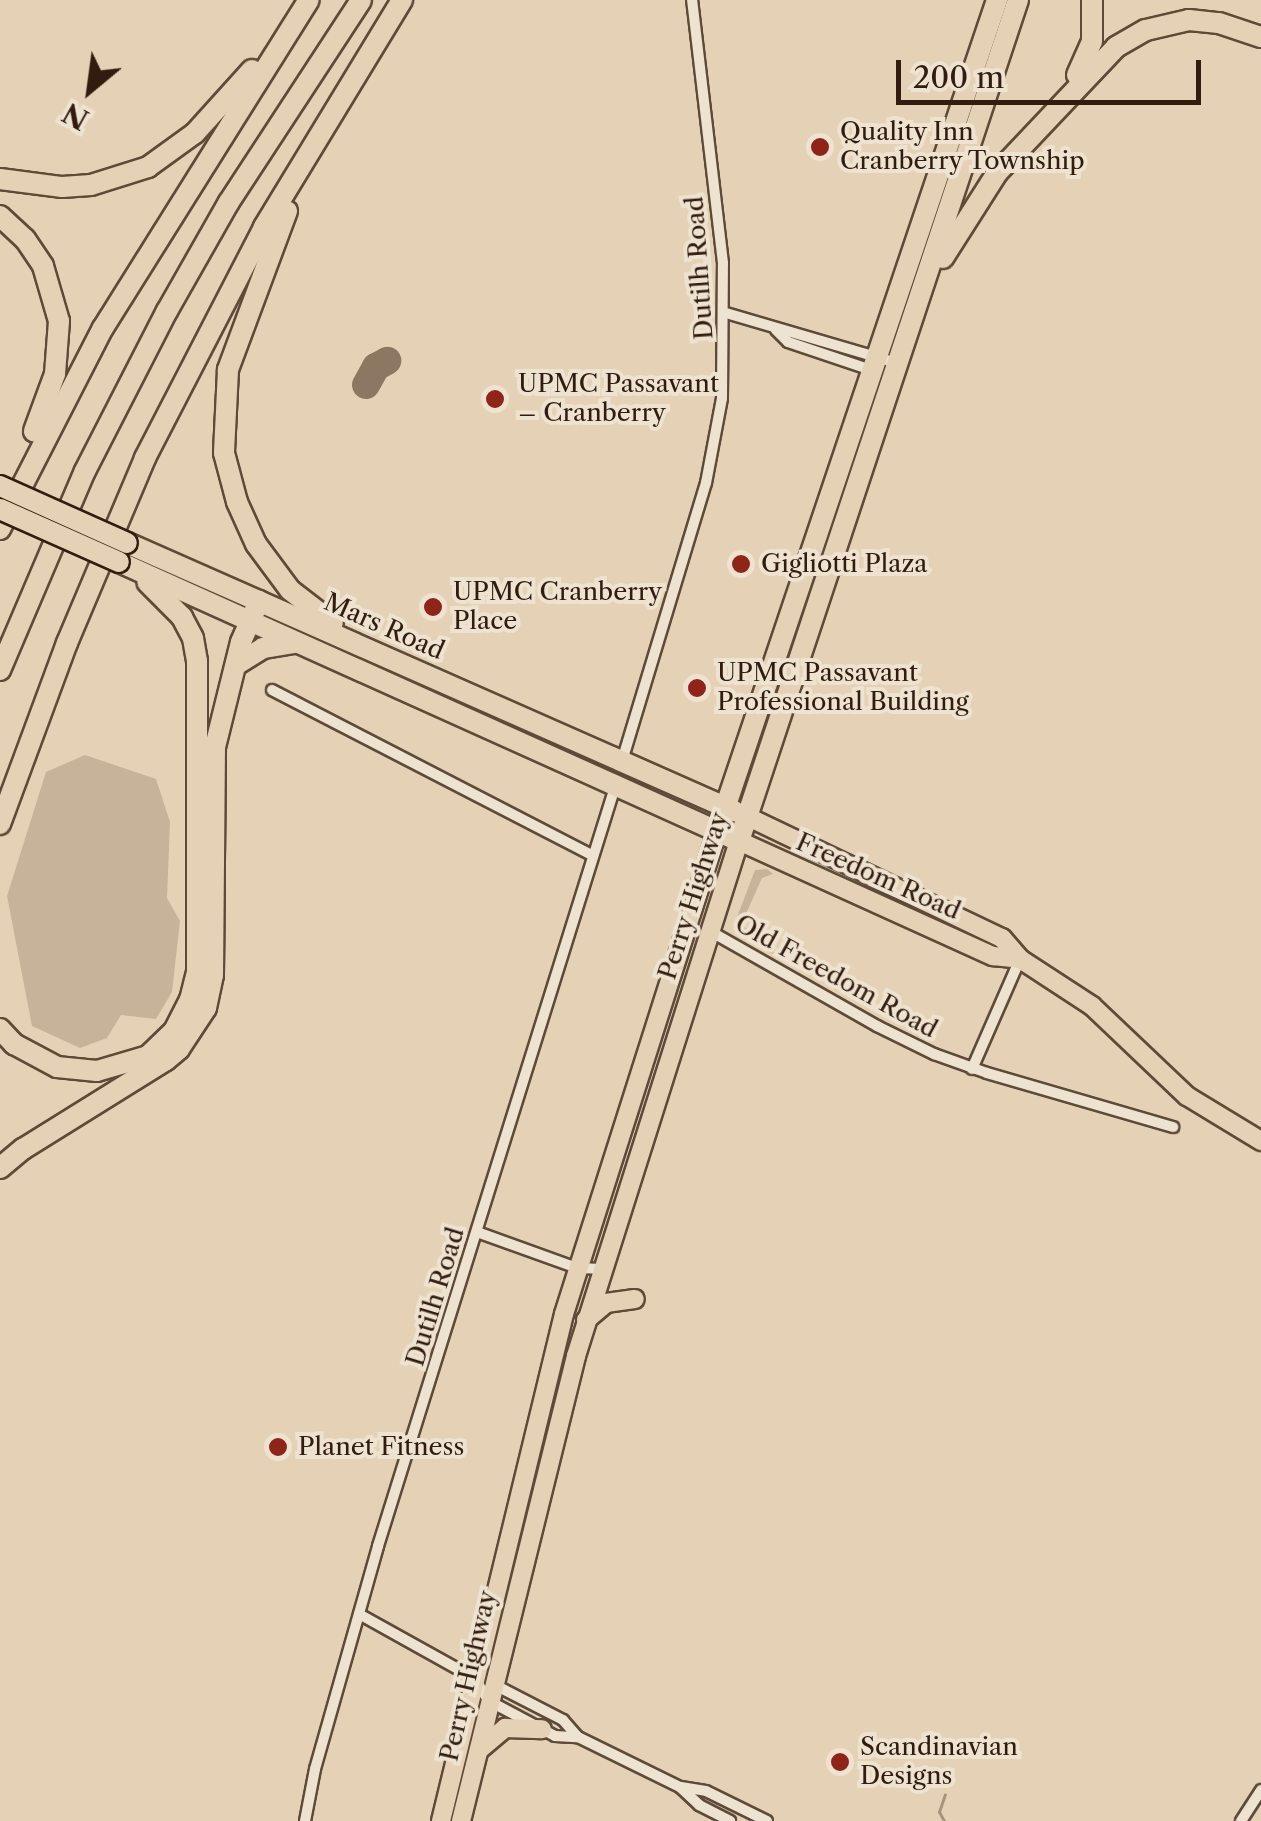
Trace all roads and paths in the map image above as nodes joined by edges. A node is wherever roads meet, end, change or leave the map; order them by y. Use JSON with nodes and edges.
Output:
{"nodes":[{"id":1,"x":361,"y":0,"type":"edge"},
{"id":2,"x":402,"y":0,"type":"edge"},
{"id":3,"x":692,"y":0,"type":"edge"},
{"id":4,"x":997,"y":0,"type":"edge"},
{"id":5,"x":1018,"y":0,"type":"edge"},
{"id":6,"x":1092,"y":0,"type":"edge"},
{"id":7,"x":305,"y":5,"type":"edge"},
{"id":8,"x":1261,"y":37,"type":"edge"},
{"id":9,"x":1056,"y":105,"type":"junction"},
{"id":10,"x":327,"y":123,"type":"junction"},
{"id":11,"x":0,"y":179,"type":"edge"},
{"id":12,"x":0,"y":216,"type":"edge"},
{"id":13,"x":726,"y":312,"type":"junction"},
{"id":14,"x":914,"y":313,"type":"junction"},
{"id":15,"x":885,"y":367,"type":"junction"},
{"id":16,"x":0,"y":486,"type":"edge"},
{"id":17,"x":0,"y":511,"type":"edge"},
{"id":18,"x":0,"y":529,"type":"edge"},
{"id":19,"x":127,"y":558,"type":"junction"},
{"id":20,"x":258,"y":602,"type":"junction"},
{"id":21,"x":249,"y":621,"type":"junction"},
{"id":22,"x":295,"y":642,"type":"junction"},
{"id":23,"x":360,"y":644,"type":"junction"},
{"id":24,"x":239,"y":663,"type":"junction"},
{"id":25,"x":0,"y":670,"type":"edge"},
{"id":26,"x":272,"y":690,"type":"dead end"},
{"id":27,"x":622,"y":761,"type":"junction"},
{"id":28,"x":615,"y":786,"type":"junction"},
{"id":29,"x":11,"y":792,"type":"junction"},
{"id":30,"x":724,"y":807,"type":"junction"},
{"id":31,"x":746,"y":816,"type":"junction"},
{"id":32,"x":0,"y":824,"type":"edge"},
{"id":33,"x":0,"y":831,"type":"edge"},
{"id":34,"x":717,"y":832,"type":"junction"},
{"id":35,"x":740,"y":842,"type":"junction"},
{"id":36,"x":594,"y":856,"type":"junction"},
{"id":37,"x":710,"y":931,"type":"junction"},
{"id":38,"x":1020,"y":959,"type":"junction"},
{"id":39,"x":0,"y":1029,"type":"edge"},
{"id":40,"x":972,"y":1069,"type":"junction"},
{"id":41,"x":1174,"y":1127,"type":"dead end"},
{"id":42,"x":1261,"y":1141,"type":"edge"},
{"id":43,"x":0,"y":1168,"type":"edge"},
{"id":44,"x":477,"y":1232,"type":"junction"},
{"id":45,"x":577,"y":1268,"type":"junction"},
{"id":46,"x":600,"y":1275,"type":"junction"},
{"id":47,"x":634,"y":1299,"type":"dead end"},
{"id":48,"x":586,"y":1320,"type":"junction"},
{"id":49,"x":359,"y":1614,"type":"junction"},
{"id":50,"x":474,"y":1678,"type":"junction"},
{"id":51,"x":491,"y":1692,"type":"junction"},
{"id":52,"x":542,"y":1729,"type":"junction"},
{"id":53,"x":578,"y":1737,"type":"junction"},
{"id":54,"x":476,"y":1754,"type":"junction"},
{"id":55,"x":680,"y":1787,"type":"junction"},
{"id":56,"x":1261,"y":1790,"type":"edge"},
{"id":57,"x":305,"y":1821,"type":"edge"},
{"id":58,"x":441,"y":1821,"type":"edge"},
{"id":59,"x":461,"y":1821,"type":"edge"},
{"id":60,"x":730,"y":1821,"type":"edge"},
{"id":61,"x":767,"y":1821,"type":"edge"},
{"id":62,"x":1242,"y":1821,"type":"edge"}],
"edges":[{"from":1,"to":25,"type":"highway"},
{"from":2,"to":10,"type":"highway"},
{"from":3,"to":13,"type":"street","name":"Dutilh Road"},
{"from":4,"to":15,"type":"highway","name":"Perry Highway"},
{"from":5,"to":14,"type":"highway","name":"Perry Highway"},
{"from":6,"to":9,"type":"highway"},
{"from":7,"to":11,"type":"highway"},
{"from":7,"to":18,"type":"highway"},
{"from":8,"to":9,"type":"highway"},
{"from":9,"to":14,"type":"highway"},
{"from":10,"to":23,"type":"highway"},
{"from":10,"to":29,"type":"highway"},
{"from":12,"to":17,"type":"highway"},
{"from":13,"to":15,"type":"street"},
{"from":13,"to":27,"type":"street","name":"Dutilh Road"},
{"from":14,"to":15,"type":"highway","name":"Perry Highway"},
{"from":15,"to":30,"type":"highway","name":"Perry Highway"},
{"from":15,"to":31,"type":"highway","name":"Perry Highway"},
{"from":16,"to":19,"type":"highway","name":"Mars Road","bridge":true},
{"from":17,"to":19,"type":"highway","name":"Mars Road","bridge":true},
{"from":19,"to":20,"type":"highway","name":"Mars Road"},
{"from":19,"to":21,"type":"highway","name":"Mars Road"},
{"from":19,"to":39,"type":"highway"},
{"from":20,"to":21,"type":"highway"},
{"from":20,"to":23,"type":"highway","name":"Mars Road"},
{"from":21,"to":22,"type":"highway","name":"Mars Road"},
{"from":21,"to":24,"type":"highway"},
{"from":22,"to":24,"type":"highway"},
{"from":22,"to":28,"type":"highway","name":"Mars Road"},
{"from":23,"to":27,"type":"highway","name":"Mars Road"},
{"from":24,"to":43,"type":"highway"},
{"from":26,"to":36,"type":"street"},
{"from":27,"to":30,"type":"highway","name":"Mars Road"},
{"from":28,"to":34,"type":"highway","name":"Mars Road"},
{"from":28,"to":36,"type":"street","name":"Dutilh Road"},
{"from":29,"to":32,"type":"highway"},
{"from":29,"to":33,"type":"highway"},
{"from":30,"to":31,"type":"highway","name":"Mars Road"},
{"from":30,"to":34,"type":"highway","name":"Perry Highway"},
{"from":31,"to":35,"type":"highway","name":"Perry Highway"},
{"from":31,"to":38,"type":"main road","name":"Freedom Road"},
{"from":34,"to":35,"type":"highway","name":"Freedom Road"},
{"from":34,"to":45,"type":"main road","name":"Perry Highway"},
{"from":35,"to":37,"type":"main road","name":"Perry Highway"},
{"from":35,"to":38,"type":"main road","name":"Freedom Road"},
{"from":36,"to":44,"type":"street","name":"Dutilh Road"},
{"from":37,"to":40,"type":"street","name":"Old Freedom Road"},
{"from":37,"to":46,"type":"main road","name":"Perry Highway"},
{"from":38,"to":40,"type":"street"},
{"from":38,"to":42,"type":"main road","name":"Freedom Road"},
{"from":40,"to":41,"type":"street","name":"Old Freedom Road"},
{"from":44,"to":45,"type":"street"},
{"from":44,"to":49,"type":"street","name":"Dutilh Road"},
{"from":45,"to":46,"type":"street"},
{"from":45,"to":50,"type":"main road","name":"Perry Highway"},
{"from":46,"to":48,"type":"main road","name":"Perry Highway"},
{"from":47,"to":48,"type":"main road"},
{"from":48,"to":51,"type":"main road","name":"Perry Highway"},
{"from":49,"to":50,"type":"street"},
{"from":49,"to":57,"type":"street","name":"Dutilh Road"},
{"from":50,"to":51,"type":"street"},
{"from":50,"to":51,"type":"street"},
{"from":50,"to":58,"type":"main road","name":"Perry Highway"},
{"from":51,"to":52,"type":"street"},
{"from":51,"to":53,"type":"street"},
{"from":51,"to":54,"type":"main road","name":"Perry Highway"},
{"from":52,"to":53,"type":"street"},
{"from":52,"to":54,"type":"main road"},
{"from":53,"to":55,"type":"street"},
{"from":54,"to":59,"type":"main road","name":"Perry Highway"},
{"from":55,"to":60,"type":"street"},
{"from":55,"to":61,"type":"street"},
{"from":56,"to":62,"type":"street"}]}
